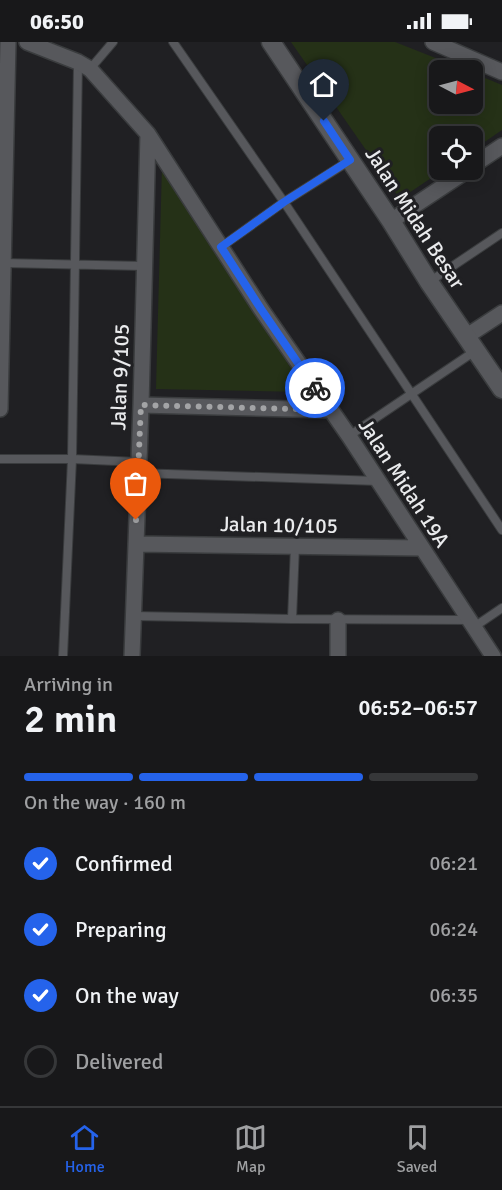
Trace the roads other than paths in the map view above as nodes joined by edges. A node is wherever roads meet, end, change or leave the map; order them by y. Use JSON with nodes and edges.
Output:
{"nodes":[{"id":1,"x":8,"y":42,"type":"edge"},
{"id":2,"x":27,"y":42,"type":"edge"},
{"id":3,"x":113,"y":42,"type":"edge"},
{"id":4,"x":173,"y":42,"type":"edge"},
{"id":5,"x":271,"y":42,"type":"edge"},
{"id":6,"x":433,"y":42,"type":"edge"},
{"id":7,"x":461,"y":47,"type":"edge"},
{"id":8,"x":84,"y":65,"type":"junction"},
{"id":9,"x":502,"y":72,"type":"edge"},
{"id":10,"x":3,"y":91,"type":"edge"},
{"id":11,"x":148,"y":134,"type":"junction"},
{"id":12,"x":502,"y":146,"type":"edge"},
{"id":13,"x":483,"y":159,"type":"edge"},
{"id":14,"x":350,"y":160,"type":"junction"},
{"id":15,"x":453,"y":180,"type":"edge"},
{"id":16,"x":284,"y":202,"type":"junction"},
{"id":17,"x":391,"y":221,"type":"junction"},
{"id":18,"x":502,"y":233,"type":"edge"},
{"id":19,"x":221,"y":247,"type":"junction"},
{"id":20,"x":3,"y":263,"type":"junction"},
{"id":21,"x":75,"y":265,"type":"junction"},
{"id":22,"x":144,"y":266,"type":"junction"},
{"id":23,"x":429,"y":282,"type":"junction"},
{"id":24,"x":2,"y":291,"type":"edge"},
{"id":25,"x":502,"y":313,"type":"edge"},
{"id":26,"x":471,"y":343,"type":"junction"},
{"id":27,"x":502,"y":389,"type":"edge"},
{"id":28,"x":412,"y":393,"type":"junction"},
{"id":29,"x":141,"y":405,"type":"junction"},
{"id":30,"x":0,"y":409,"type":"edge"},
{"id":31,"x":331,"y":410,"type":"junction"},
{"id":32,"x":349,"y":436,"type":"junction"},
{"id":33,"x":0,"y":459,"type":"edge"},
{"id":34,"x":72,"y":459,"type":"junction"},
{"id":35,"x":138,"y":467,"type":"junction"},
{"id":36,"x":379,"y":482,"type":"junction"},
{"id":37,"x":502,"y":530,"type":"edge"},
{"id":38,"x":136,"y":544,"type":"junction"},
{"id":39,"x":295,"y":546,"type":"junction"},
{"id":40,"x":422,"y":548,"type":"junction"},
{"id":41,"x":502,"y":608,"type":"edge"},
{"id":42,"x":133,"y":616,"type":"junction"},
{"id":43,"x":292,"y":620,"type":"junction"},
{"id":44,"x":338,"y":620,"type":"junction"},
{"id":45,"x":472,"y":623,"type":"junction"},
{"id":46,"x":63,"y":656,"type":"edge"},
{"id":47,"x":132,"y":656,"type":"edge"},
{"id":48,"x":338,"y":656,"type":"edge"},
{"id":49,"x":493,"y":656,"type":"edge"}],
"edges":[{"from":1,"to":10,"type":"street"},
{"from":2,"to":8,"type":"street","name":"Jalan Midah 19A"},
{"from":3,"to":8,"type":"lane"},
{"from":4,"to":16,"type":"lane"},
{"from":5,"to":14,"type":"street","name":"Jalan Midah Besar"},
{"from":6,"to":7,"type":"street"},
{"from":7,"to":9,"type":"street"},
{"from":8,"to":11,"type":"street","name":"Jalan Midah 19A"},
{"from":8,"to":21,"type":"lane"},
{"from":10,"to":20,"type":"street"},
{"from":11,"to":19,"type":"street","name":"Jalan Midah 19A"},
{"from":11,"to":22,"type":"street","name":"Jalan 9/105"},
{"from":12,"to":13,"type":"street"},
{"from":14,"to":16,"type":"lane"},
{"from":14,"to":17,"type":"street","name":"Jalan Midah Besar"},
{"from":15,"to":17,"type":"street"},
{"from":16,"to":19,"type":"lane"},
{"from":16,"to":28,"type":"lane"},
{"from":17,"to":23,"type":"street","name":"Jalan Midah Besar"},
{"from":18,"to":23,"type":"lane"},
{"from":19,"to":31,"type":"street","name":"Jalan Midah 19A"},
{"from":20,"to":21,"type":"lane"},
{"from":20,"to":24,"type":"street"},
{"from":21,"to":22,"type":"lane"},
{"from":21,"to":34,"type":"lane"},
{"from":22,"to":29,"type":"street","name":"Jalan 9/105"},
{"from":23,"to":26,"type":"street","name":"Jalan Midah Besar"},
{"from":24,"to":30,"type":"street"},
{"from":25,"to":26,"type":"street"},
{"from":26,"to":27,"type":"street","name":"Jalan Midah Besar"},
{"from":26,"to":28,"type":"lane"},
{"from":28,"to":32,"type":"lane"},
{"from":28,"to":37,"type":"lane"},
{"from":29,"to":31,"type":"street"},
{"from":29,"to":35,"type":"street","name":"Jalan 9/105"},
{"from":31,"to":32,"type":"street","name":"Jalan Midah 19A"},
{"from":32,"to":36,"type":"street","name":"Jalan Midah 19A"},
{"from":33,"to":34,"type":"lane"},
{"from":34,"to":35,"type":"lane"},
{"from":34,"to":46,"type":"lane"},
{"from":35,"to":36,"type":"lane"},
{"from":35,"to":38,"type":"street","name":"Jalan 9/105"},
{"from":36,"to":40,"type":"street","name":"Jalan Midah 19A"},
{"from":38,"to":39,"type":"street","name":"Jalan 10/105"},
{"from":38,"to":42,"type":"street","name":"Jalan 9/105"},
{"from":39,"to":40,"type":"street","name":"Jalan 10/105"},
{"from":39,"to":43,"type":"lane"},
{"from":40,"to":45,"type":"street","name":"Jalan Midah 19A"},
{"from":41,"to":45,"type":"lane"},
{"from":42,"to":43,"type":"lane"},
{"from":42,"to":47,"type":"street","name":"Jalan 9/105"},
{"from":43,"to":44,"type":"lane"},
{"from":44,"to":45,"type":"lane"},
{"from":44,"to":48,"type":"street"},
{"from":45,"to":49,"type":"street","name":"Jalan Midah 19A"}]}
